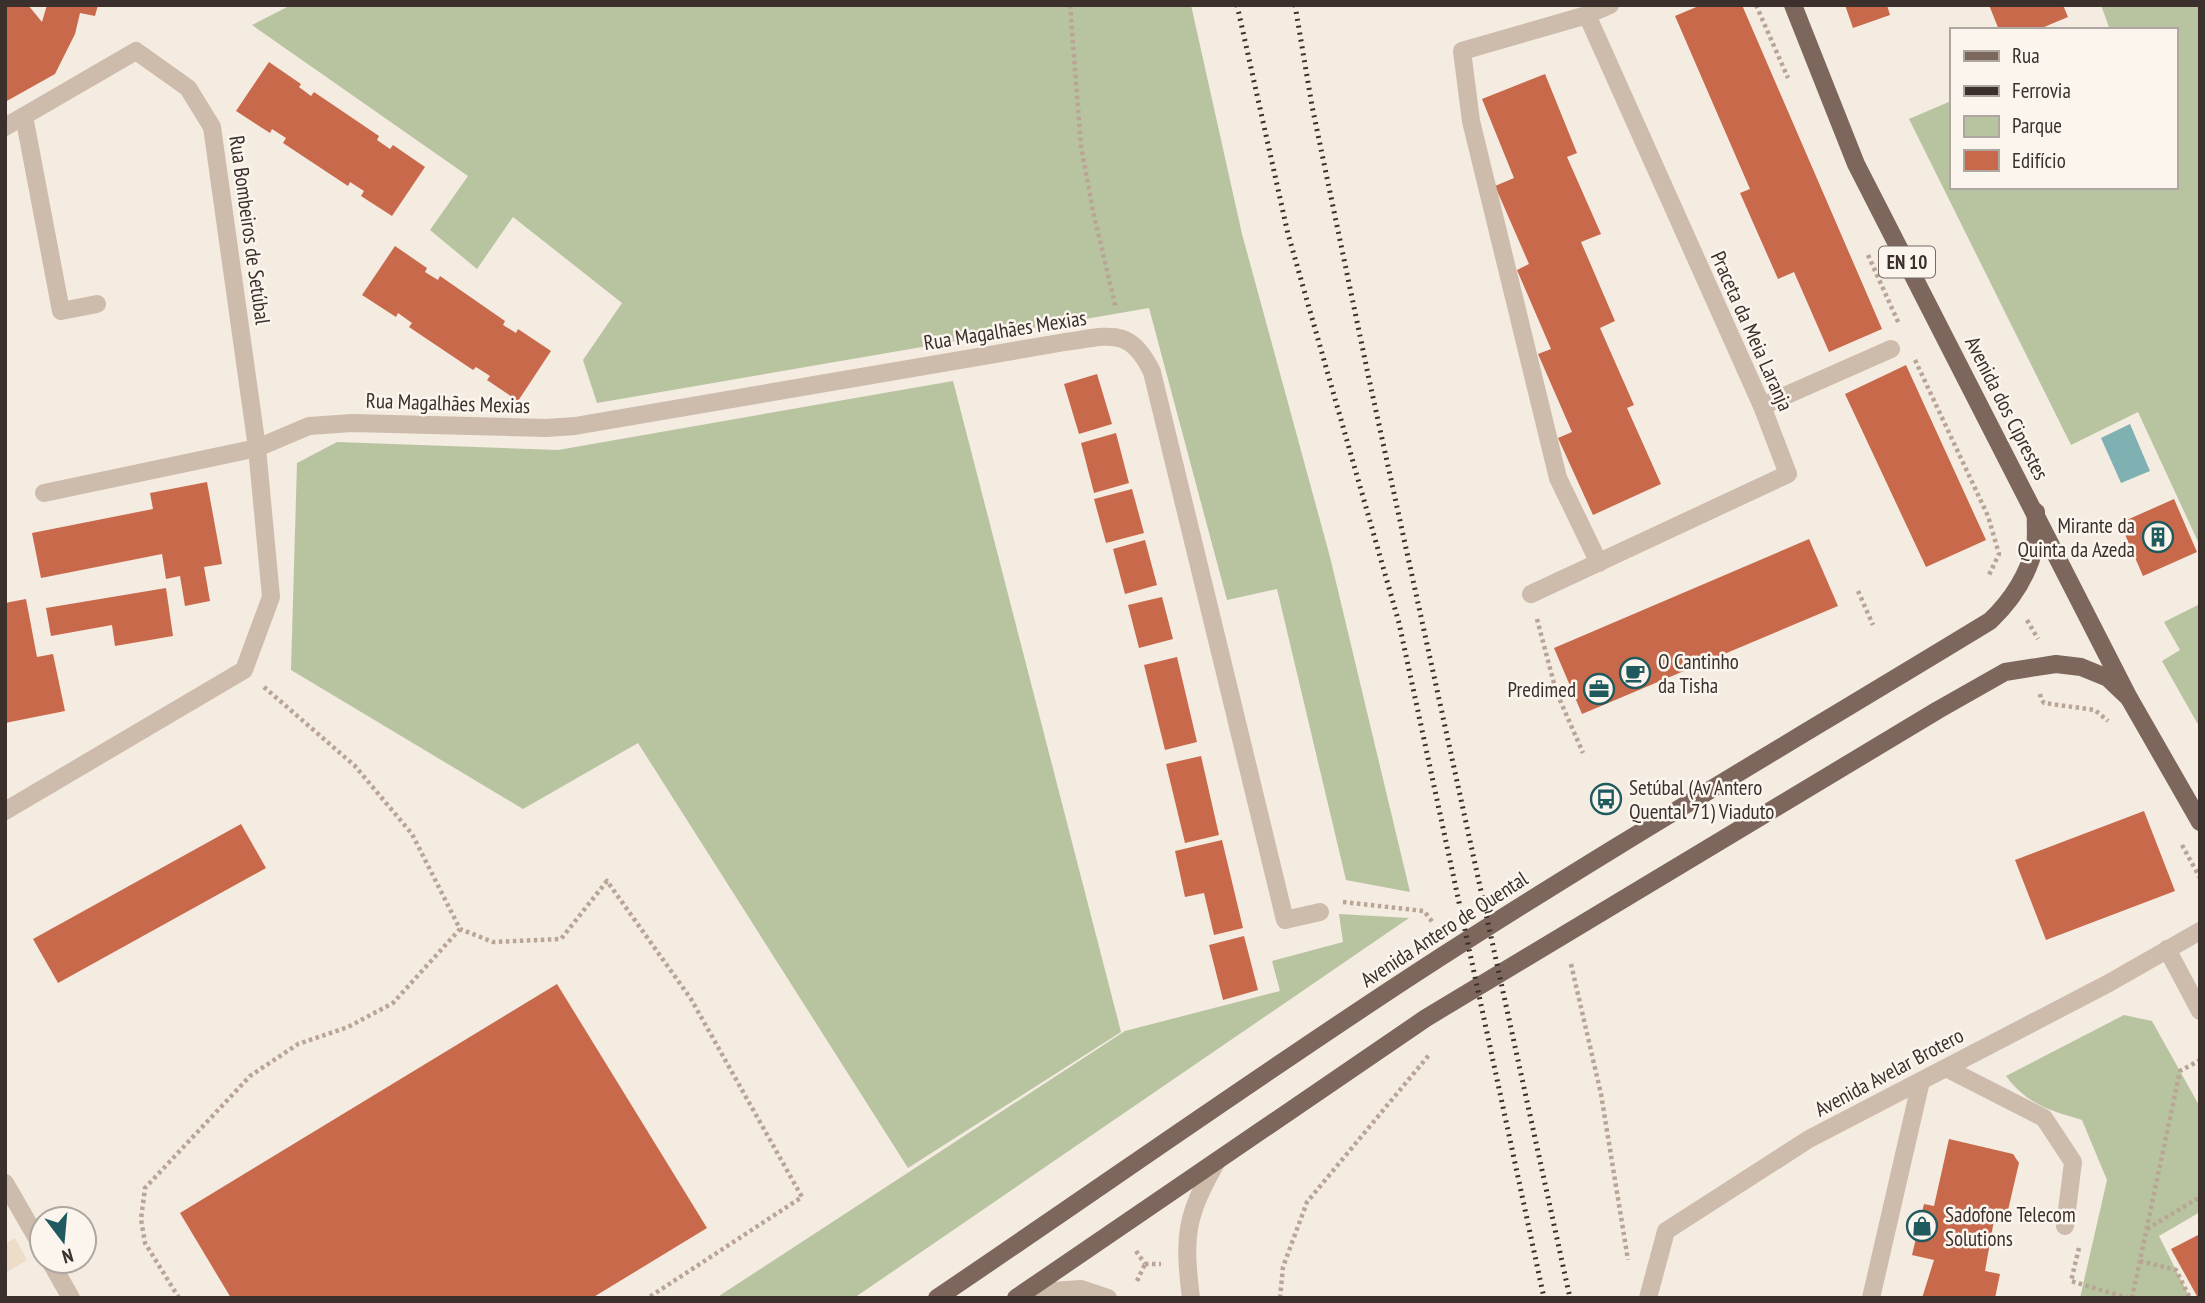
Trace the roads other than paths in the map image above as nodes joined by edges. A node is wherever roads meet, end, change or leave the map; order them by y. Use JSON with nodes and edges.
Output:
{"nodes":[{"id":1,"x":1610,"y":5,"type":"edge"},
{"id":2,"x":1793,"y":5,"type":"edge"},
{"id":3,"x":1587,"y":15,"type":"junction"},
{"id":4,"x":24,"y":116,"type":"junction"},
{"id":5,"x":5,"y":127,"type":"edge"},
{"id":6,"x":97,"y":304,"type":"dead end"},
{"id":7,"x":1891,"y":349,"type":"dead end"},
{"id":8,"x":1762,"y":406,"type":"junction"},
{"id":9,"x":257,"y":448,"type":"junction"},
{"id":10,"x":44,"y":493,"type":"dead end"},
{"id":11,"x":2036,"y":512,"type":"junction"},
{"id":12,"x":1599,"y":562,"type":"junction"},
{"id":13,"x":1531,"y":594,"type":"road end"},
{"id":14,"x":2130,"y":698,"type":"junction"},
{"id":15,"x":5,"y":811,"type":"edge"},
{"id":16,"x":2200,"y":822,"type":"edge"},
{"id":17,"x":1320,"y":912,"type":"road end"},
{"id":18,"x":2200,"y":931,"type":"edge"},
{"id":19,"x":2167,"y":949,"type":"junction"},
{"id":20,"x":2200,"y":1011,"type":"edge"},
{"id":21,"x":1946,"y":1068,"type":"junction"},
{"id":22,"x":1922,"y":1081,"type":"junction"},
{"id":23,"x":1217,"y":1161,"type":"junction"},
{"id":24,"x":5,"y":1183,"type":"edge"},
{"id":25,"x":28,"y":1223,"type":"edge"},
{"id":26,"x":2064,"y":1226,"type":"road end"},
{"id":27,"x":58,"y":1275,"type":"edge"},
{"id":28,"x":1020,"y":1295,"type":"edge"},
{"id":29,"x":71,"y":1298,"type":"edge"},
{"id":30,"x":937,"y":1298,"type":"edge"},
{"id":31,"x":1108,"y":1298,"type":"edge"},
{"id":32,"x":1191,"y":1298,"type":"edge"},
{"id":33,"x":1648,"y":1298,"type":"edge"},
{"id":34,"x":1871,"y":1298,"type":"edge"}],
"edges":[{"from":1,"to":3,"type":"street"},
{"from":2,"to":11,"type":"main road","name":"Avenida dos Ciprestes","number":"EN 10"},
{"from":3,"to":8,"type":"street","name":"Praceta da Meia Laranja"},
{"from":3,"to":12,"type":"street"},
{"from":4,"to":5,"type":"street"},
{"from":4,"to":6,"type":"street"},
{"from":4,"to":9,"type":"street","name":"Rua Bombeiros de Setúbal"},
{"from":7,"to":8,"type":"street"},
{"from":8,"to":12,"type":"street","name":"Praceta da Meia Laranja"},
{"from":9,"to":10,"type":"street","name":"Rua Magalhães Mexias"},
{"from":9,"to":15,"type":"street","name":"Rua Bombeiros de Setúbal"},
{"from":9,"to":17,"type":"street","name":"Rua Magalhães Mexias"},
{"from":11,"to":14,"type":"main road","name":"Avenida dos Ciprestes","number":"EN 10"},
{"from":11,"to":30,"type":"main road","name":"Avenida Antero de Quental"},
{"from":12,"to":13,"type":"street","name":"Praceta da Meia Laranja"},
{"from":14,"to":16,"type":"main road","name":"Avenida dos Ciprestes"},
{"from":14,"to":23,"type":"main road"},
{"from":18,"to":19,"type":"street","name":"Avenida Avelar Brotero"},
{"from":19,"to":20,"type":"street"},
{"from":19,"to":21,"type":"street","name":"Avenida Avelar Brotero"},
{"from":21,"to":22,"type":"street","name":"Avenida Avelar Brotero"},
{"from":21,"to":26,"type":"street"},
{"from":22,"to":33,"type":"street","name":"Avenida Avelar Brotero"},
{"from":22,"to":34,"type":"street"},
{"from":23,"to":28,"type":"main road"},
{"from":23,"to":32,"type":"street"},
{"from":24,"to":25,"type":"street"},
{"from":27,"to":29,"type":"street"},
{"from":28,"to":31,"type":"street"}]}
